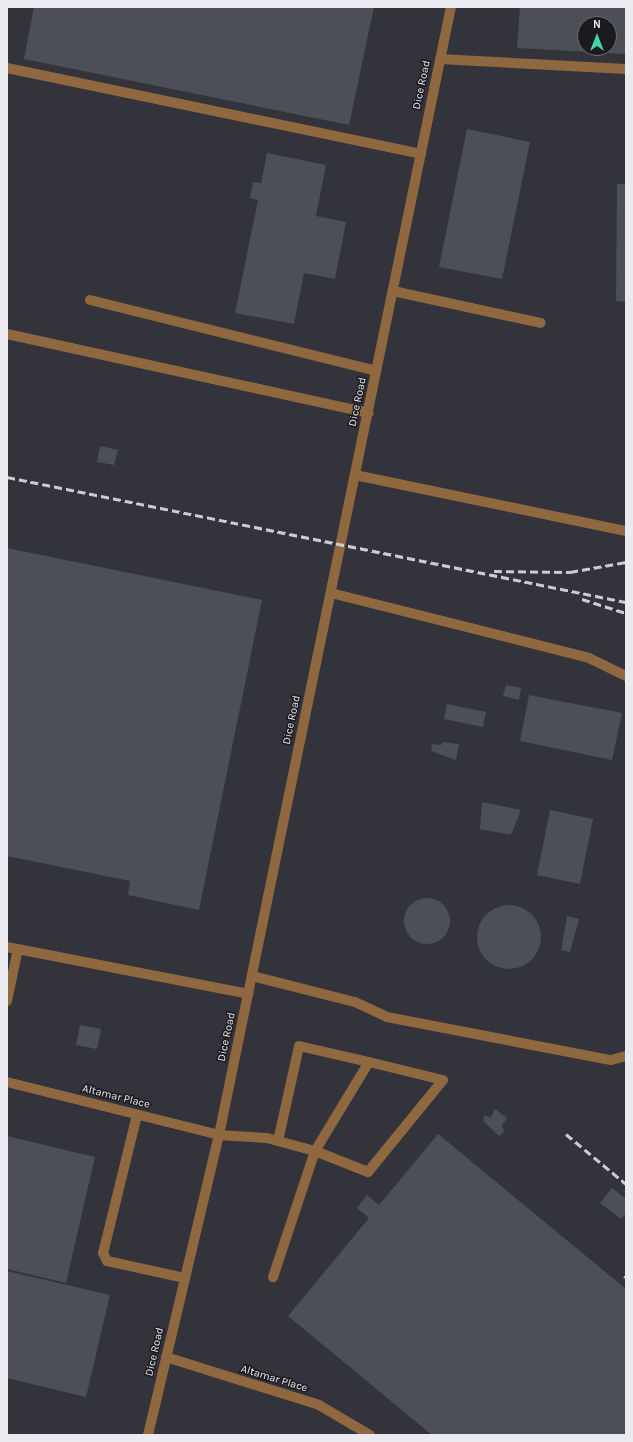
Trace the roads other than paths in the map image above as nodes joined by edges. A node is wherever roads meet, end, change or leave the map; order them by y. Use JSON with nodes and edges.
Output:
{"nodes":[{"id":1,"x":451,"y":7,"type":"edge"},
{"id":2,"x":440,"y":59,"type":"junction"},
{"id":3,"x":7,"y":68,"type":"edge"},
{"id":4,"x":626,"y":69,"type":"edge"},
{"id":5,"x":421,"y":154,"type":"junction"},
{"id":6,"x":392,"y":291,"type":"junction"},
{"id":7,"x":90,"y":300,"type":"dead end"},
{"id":8,"x":541,"y":323,"type":"dead end"},
{"id":9,"x":7,"y":334,"type":"edge"},
{"id":10,"x":376,"y":371,"type":"junction"},
{"id":11,"x":368,"y":413,"type":"junction"},
{"id":12,"x":355,"y":475,"type":"junction"},
{"id":13,"x":626,"y":531,"type":"edge"},
{"id":14,"x":331,"y":593,"type":"junction"},
{"id":15,"x":626,"y":676,"type":"edge"},
{"id":16,"x":7,"y":947,"type":"edge"},
{"id":17,"x":18,"y":949,"type":"junction"},
{"id":18,"x":252,"y":976,"type":"junction"},
{"id":19,"x":248,"y":994,"type":"junction"},
{"id":20,"x":7,"y":1001,"type":"edge"},
{"id":21,"x":626,"y":1056,"type":"edge"},
{"id":22,"x":369,"y":1062,"type":"junction"},
{"id":23,"x":7,"y":1082,"type":"edge"},
{"id":24,"x":137,"y":1115,"type":"junction"},
{"id":25,"x":219,"y":1135,"type":"junction"},
{"id":26,"x":278,"y":1141,"type":"junction"},
{"id":27,"x":315,"y":1151,"type":"junction"},
{"id":28,"x":273,"y":1277,"type":"dead end"},
{"id":29,"x":185,"y":1278,"type":"junction"},
{"id":30,"x":166,"y":1357,"type":"junction"},
{"id":31,"x":148,"y":1435,"type":"edge"},
{"id":32,"x":370,"y":1435,"type":"edge"}],
"edges":[{"from":1,"to":2,"type":"street","name":"Dice Road"},
{"from":2,"to":4,"type":"street"},
{"from":2,"to":5,"type":"street","name":"Dice Road"},
{"from":3,"to":5,"type":"street"},
{"from":5,"to":6,"type":"street","name":"Dice Road"},
{"from":6,"to":8,"type":"street"},
{"from":6,"to":10,"type":"street","name":"Dice Road"},
{"from":7,"to":10,"type":"street"},
{"from":9,"to":11,"type":"street"},
{"from":10,"to":11,"type":"street","name":"Dice Road"},
{"from":11,"to":12,"type":"street","name":"Dice Road"},
{"from":12,"to":13,"type":"street"},
{"from":12,"to":14,"type":"street","name":"Dice Road"},
{"from":14,"to":15,"type":"street"},
{"from":14,"to":18,"type":"street","name":"Dice Road"},
{"from":16,"to":17,"type":"street"},
{"from":17,"to":19,"type":"street"},
{"from":17,"to":20,"type":"street"},
{"from":18,"to":19,"type":"street","name":"Dice Road"},
{"from":18,"to":21,"type":"street"},
{"from":19,"to":25,"type":"street","name":"Dice Road"},
{"from":22,"to":26,"type":"street"},
{"from":22,"to":27,"type":"street"},
{"from":22,"to":27,"type":"street","name":"Altamar Place"},
{"from":23,"to":24,"type":"street","name":"Altamar Place"},
{"from":24,"to":25,"type":"street","name":"Altamar Place"},
{"from":24,"to":29,"type":"street"},
{"from":25,"to":26,"type":"street","name":"Altamar Place"},
{"from":25,"to":29,"type":"street","name":"Dice Road"},
{"from":26,"to":27,"type":"street","name":"Altamar Place"},
{"from":27,"to":28,"type":"street"},
{"from":29,"to":30,"type":"street","name":"Dice Road"},
{"from":30,"to":31,"type":"street","name":"Dice Road"},
{"from":30,"to":32,"type":"street","name":"Altamar Place"}]}
